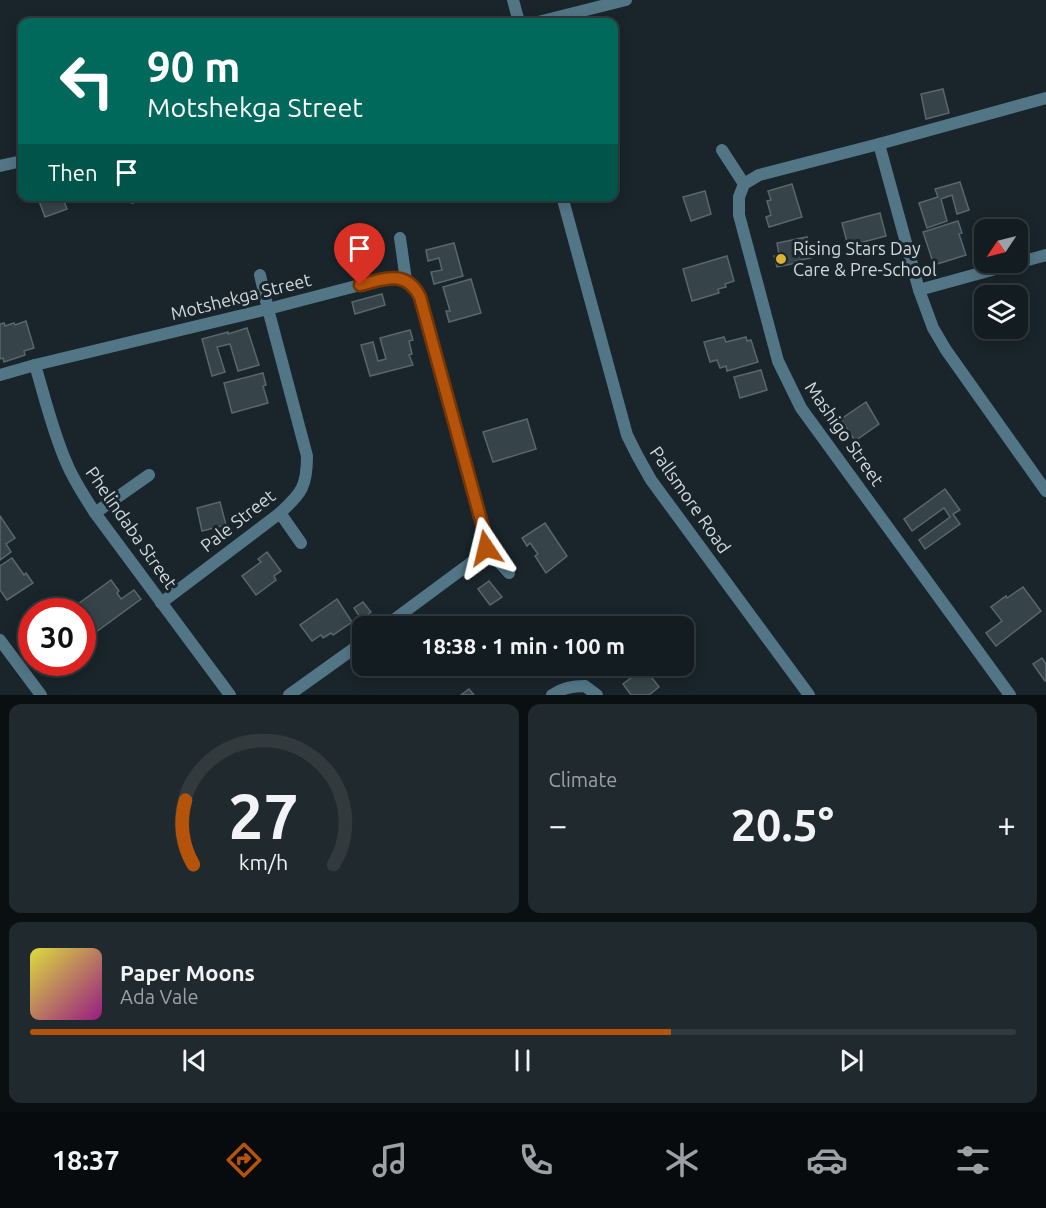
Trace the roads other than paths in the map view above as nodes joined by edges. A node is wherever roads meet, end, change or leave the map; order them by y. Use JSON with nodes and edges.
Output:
{"nodes":[{"id":1,"x":513,"y":0,"type":"edge"},
{"id":2,"x":626,"y":0,"type":"edge"},
{"id":3,"x":518,"y":18,"type":"edge"},
{"id":4,"x":554,"y":18,"type":"edge"},
{"id":5,"x":1046,"y":98,"type":"edge"},
{"id":6,"x":879,"y":144,"type":"junction"},
{"id":7,"x":722,"y":150,"type":"dead end"},
{"id":8,"x":18,"y":162,"type":"edge"},
{"id":9,"x":0,"y":166,"type":"edge"},
{"id":10,"x":744,"y":184,"type":"junction"},
{"id":11,"x":563,"y":201,"type":"edge"},
{"id":12,"x":400,"y":238,"type":"dead end"},
{"id":13,"x":1046,"y":255,"type":"edge"},
{"id":14,"x":260,"y":275,"type":"dead end"},
{"id":15,"x":406,"y":280,"type":"junction"},
{"id":16,"x":919,"y":290,"type":"junction"},
{"id":17,"x":268,"y":309,"type":"junction"},
{"id":18,"x":35,"y":365,"type":"junction"},
{"id":19,"x":0,"y":375,"type":"edge"},
{"id":20,"x":149,"y":475,"type":"dead end"},
{"id":21,"x":1046,"y":491,"type":"edge"},
{"id":22,"x":95,"y":513,"type":"junction"},
{"id":23,"x":280,"y":513,"type":"junction"},
{"id":24,"x":301,"y":543,"type":"dead end"},
{"id":25,"x":486,"y":548,"type":"junction"},
{"id":26,"x":509,"y":573,"type":"dead end"},
{"id":27,"x":161,"y":603,"type":"junction"},
{"id":28,"x":399,"y":616,"type":"edge"},
{"id":29,"x":0,"y":640,"type":"edge"},
{"id":30,"x":352,"y":650,"type":"edge"},
{"id":31,"x":41,"y":695,"type":"edge"},
{"id":32,"x":230,"y":695,"type":"edge"},
{"id":33,"x":289,"y":695,"type":"edge"},
{"id":34,"x":552,"y":695,"type":"edge"},
{"id":35,"x":597,"y":695,"type":"edge"},
{"id":36,"x":809,"y":695,"type":"edge"},
{"id":37,"x":1010,"y":695,"type":"edge"}],
"edges":[{"from":1,"to":3,"type":"street"},
{"from":2,"to":4,"type":"street"},
{"from":5,"to":6,"type":"street"},
{"from":6,"to":10,"type":"street"},
{"from":6,"to":16,"type":"street"},
{"from":7,"to":10,"type":"street"},
{"from":8,"to":9,"type":"street"},
{"from":10,"to":37,"type":"street","name":"Mashigo Street"},
{"from":11,"to":36,"type":"street","name":"Pallsmore Road"},
{"from":12,"to":15,"type":"street"},
{"from":13,"to":16,"type":"street"},
{"from":14,"to":17,"type":"street","name":"Pale Street"},
{"from":15,"to":17,"type":"street","name":"Motshekga Street"},
{"from":15,"to":25,"type":"street"},
{"from":16,"to":21,"type":"street"},
{"from":17,"to":18,"type":"street","name":"Motshekga Street"},
{"from":17,"to":23,"type":"street","name":"Pale Street"},
{"from":18,"to":19,"type":"street","name":"Motshekga Street"},
{"from":18,"to":22,"type":"street","name":"Phelindaba Street"},
{"from":20,"to":22,"type":"street"},
{"from":22,"to":27,"type":"street","name":"Phelindaba Street"},
{"from":23,"to":24,"type":"street"},
{"from":23,"to":27,"type":"street","name":"Pale Street"},
{"from":25,"to":26,"type":"street"},
{"from":25,"to":28,"type":"street"},
{"from":27,"to":32,"type":"street","name":"Phelindaba Street"},
{"from":29,"to":31,"type":"street"},
{"from":30,"to":33,"type":"street"},
{"from":34,"to":35,"type":"street"}]}
